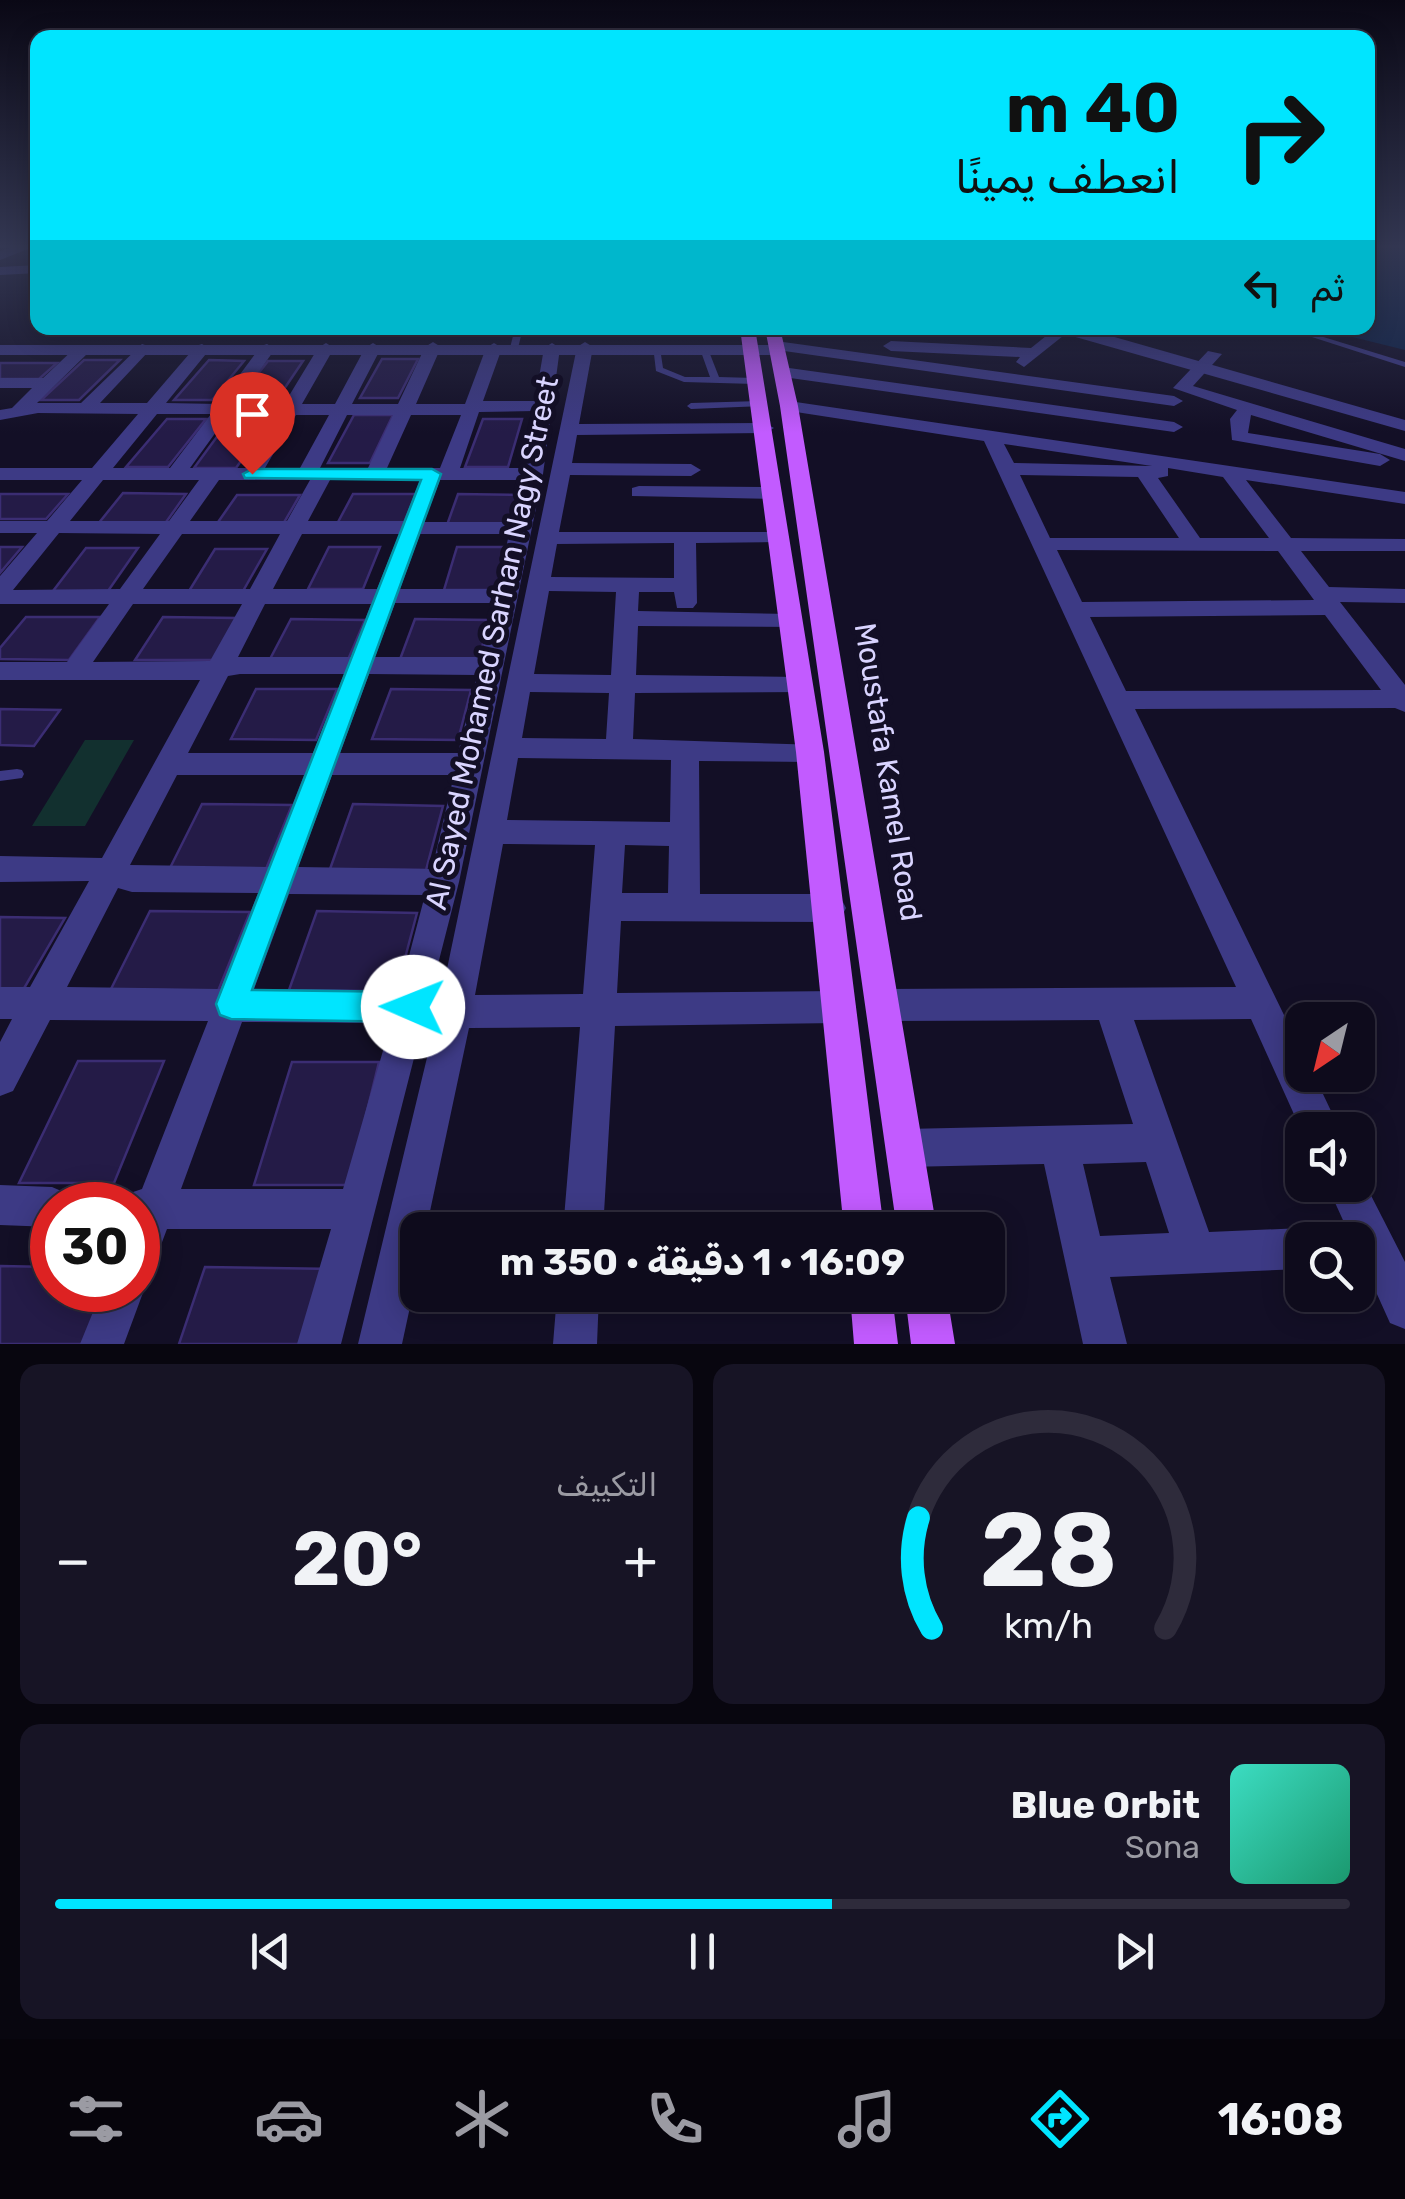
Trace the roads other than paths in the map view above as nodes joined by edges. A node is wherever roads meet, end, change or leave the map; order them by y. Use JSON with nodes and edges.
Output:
{"nodes":[{"id":1,"x":543,"y":335,"type":"edge"},
{"id":2,"x":1056,"y":335,"type":"edge"},
{"id":3,"x":1096,"y":335,"type":"edge"},
{"id":4,"x":1139,"y":335,"type":"edge"},
{"id":5,"x":1310,"y":335,"type":"edge"},
{"id":6,"x":431,"y":336,"type":"edge"},
{"id":7,"x":517,"y":336,"type":"edge"},
{"id":8,"x":329,"y":337,"type":"edge"},
{"id":9,"x":0,"y":339,"type":"edge"},
{"id":10,"x":98,"y":346,"type":"junction"},
{"id":11,"x":267,"y":348,"type":"junction"},
{"id":12,"x":373,"y":348,"type":"junction"},
{"id":13,"x":494,"y":348,"type":"junction"},
{"id":14,"x":656,"y":348,"type":"junction"},
{"id":15,"x":202,"y":349,"type":"junction"},
{"id":16,"x":704,"y":349,"type":"junction"},
{"id":17,"x":0,"y":350,"type":"edge"},
{"id":18,"x":142,"y":350,"type":"junction"},
{"id":19,"x":1036,"y":352,"type":"junction"},
{"id":20,"x":566,"y":360,"type":"junction"},
{"id":21,"x":1208,"y":360,"type":"junction"},
{"id":22,"x":766,"y":363,"type":"edge"},
{"id":23,"x":1405,"y":365,"type":"edge"},
{"id":24,"x":1004,"y":376,"type":"junction"},
{"id":25,"x":716,"y":380,"type":"junction"},
{"id":26,"x":47,"y":383,"type":"junction"},
{"id":27,"x":0,"y":384,"type":"edge"},
{"id":28,"x":1178,"y":394,"type":"junction"},
{"id":29,"x":989,"y":401,"type":"junction"},
{"id":30,"x":544,"y":406,"type":"junction"},
{"id":31,"x":691,"y":406,"type":"dead end"},
{"id":32,"x":789,"y":406,"type":"junction"},
{"id":33,"x":1248,"y":407,"type":"junction"},
{"id":34,"x":86,"y":408,"type":"junction"},
{"id":35,"x":152,"y":408,"type":"junction"},
{"id":36,"x":224,"y":408,"type":"junction"},
{"id":37,"x":291,"y":408,"type":"junction"},
{"id":38,"x":342,"y":408,"type":"junction"},
{"id":39,"x":472,"y":408,"type":"junction"},
{"id":40,"x":404,"y":409,"type":"junction"},
{"id":41,"x":1405,"y":410,"type":"edge"},
{"id":42,"x":8,"y":414,"type":"edge"},
{"id":43,"x":1405,"y":426,"type":"edge"},
{"id":44,"x":1174,"y":427,"type":"junction"},
{"id":45,"x":0,"y":428,"type":"edge"},
{"id":46,"x":691,"y":429,"type":"junction"},
{"id":47,"x":570,"y":430,"type":"junction"},
{"id":48,"x":991,"y":435,"type":"junction"},
{"id":49,"x":1405,"y":455,"type":"edge"},
{"id":50,"x":1405,"y":464,"type":"edge"},
{"id":51,"x":1179,"y":467,"type":"junction"},
{"id":52,"x":1007,"y":469,"type":"junction"},
{"id":53,"x":641,"y":470,"type":"junction"},
{"id":54,"x":691,"y":470,"type":"junction"},
{"id":55,"x":1228,"y":470,"type":"junction"},
{"id":56,"x":548,"y":472,"type":"junction"},
{"id":57,"x":1145,"y":473,"type":"junction"},
{"id":58,"x":0,"y":474,"type":"edge"},
{"id":59,"x":96,"y":474,"type":"junction"},
{"id":60,"x":176,"y":474,"type":"junction"},
{"id":61,"x":213,"y":474,"type":"junction"},
{"id":62,"x":252,"y":474,"type":"junction"},
{"id":63,"x":315,"y":474,"type":"junction"},
{"id":64,"x":375,"y":474,"type":"junction"},
{"id":65,"x":440,"y":474,"type":"junction"},
{"id":66,"x":692,"y":493,"type":"junction"},
{"id":67,"x":772,"y":494,"type":"junction"},
{"id":68,"x":1396,"y":496,"type":"edge"},
{"id":69,"x":1405,"y":513,"type":"edge"},
{"id":70,"x":638,"y":515,"type":"junction"},
{"id":71,"x":0,"y":527,"type":"edge"},
{"id":72,"x":52,"y":527,"type":"junction"},
{"id":73,"x":176,"y":527,"type":"junction"},
{"id":74,"x":294,"y":528,"type":"junction"},
{"id":75,"x":412,"y":528,"type":"junction"},
{"id":76,"x":535,"y":533,"type":"junction"},
{"id":77,"x":776,"y":536,"type":"junction"},
{"id":78,"x":685,"y":538,"type":"junction"},
{"id":79,"x":1043,"y":544,"type":"junction"},
{"id":80,"x":1194,"y":545,"type":"junction"},
{"id":81,"x":1284,"y":545,"type":"junction"},
{"id":82,"x":1405,"y":545,"type":"edge"},
{"id":83,"x":540,"y":584,"type":"junction"},
{"id":84,"x":628,"y":584,"type":"junction"},
{"id":85,"x":685,"y":585,"type":"junction"},
{"id":86,"x":2,"y":588,"type":"edge"},
{"id":87,"x":127,"y":596,"type":"junction"},
{"id":88,"x":258,"y":596,"type":"junction"},
{"id":89,"x":386,"y":596,"type":"junction"},
{"id":90,"x":507,"y":596,"type":"junction"},
{"id":91,"x":1405,"y":596,"type":"edge"},
{"id":92,"x":1327,"y":601,"type":"junction"},
{"id":93,"x":1074,"y":610,"type":"junction"},
{"id":94,"x":626,"y":618,"type":"junction"},
{"id":95,"x":685,"y":619,"type":"junction"},
{"id":96,"x":790,"y":622,"type":"junction"},
{"id":97,"x":360,"y":665,"type":"junction"},
{"id":98,"x":491,"y":666,"type":"junction"},
{"id":99,"x":219,"y":668,"type":"junction"},
{"id":100,"x":0,"y":671,"type":"edge"},
{"id":101,"x":74,"y":671,"type":"junction"},
{"id":102,"x":519,"y":683,"type":"junction"},
{"id":103,"x":622,"y":685,"type":"junction"},
{"id":104,"x":800,"y":686,"type":"junction"},
{"id":105,"x":1116,"y":700,"type":"junction"},
{"id":106,"x":1404,"y":700,"type":"edge"},
{"id":107,"x":505,"y":748,"type":"junction"},
{"id":108,"x":619,"y":750,"type":"junction"},
{"id":109,"x":684,"y":752,"type":"junction"},
{"id":110,"x":810,"y":752,"type":"junction"},
{"id":111,"x":168,"y":764,"type":"junction"},
{"id":112,"x":322,"y":764,"type":"junction"},
{"id":113,"x":470,"y":764,"type":"junction"},
{"id":114,"x":17,"y":774,"type":"dead end"},
{"id":115,"x":0,"y":776,"type":"edge"},
{"id":116,"x":490,"y":832,"type":"junction"},
{"id":117,"x":611,"y":834,"type":"junction"},
{"id":118,"x":684,"y":834,"type":"junction"},
{"id":119,"x":0,"y":869,"type":"edge"},
{"id":120,"x":110,"y":873,"type":"junction"},
{"id":121,"x":278,"y":880,"type":"junction"},
{"id":122,"x":444,"y":882,"type":"junction"},
{"id":123,"x":605,"y":907,"type":"junction"},
{"id":124,"x":684,"y":907,"type":"junction"},
{"id":125,"x":830,"y":908,"type":"junction"},
{"id":126,"x":0,"y":1002,"type":"edge"},
{"id":127,"x":40,"y":1003,"type":"junction"},
{"id":128,"x":1260,"y":1003,"type":"junction"},
{"id":129,"x":231,"y":1004,"type":"junction"},
{"id":130,"x":1111,"y":1004,"type":"junction"},
{"id":131,"x":884,"y":1005,"type":"junction"},
{"id":132,"x":413,"y":1007,"type":"junction"},
{"id":133,"x":838,"y":1007,"type":"junction"},
{"id":134,"x":455,"y":1012,"type":"junction"},
{"id":135,"x":598,"y":1012,"type":"junction"},
{"id":136,"x":0,"y":1078,"type":"edge"},
{"id":137,"x":1312,"y":1112,"type":"edge"},
{"id":138,"x":1159,"y":1143,"type":"junction"},
{"id":139,"x":1059,"y":1145,"type":"junction"},
{"id":140,"x":905,"y":1148,"type":"junction"},
{"id":141,"x":157,"y":1182,"type":"edge"},
{"id":142,"x":0,"y":1206,"type":"edge"},
{"id":143,"x":30,"y":1207,"type":"edge"},
{"id":144,"x":160,"y":1209,"type":"edge"},
{"id":145,"x":357,"y":1209,"type":"junction"},
{"id":146,"x":416,"y":1212,"type":"edge"},
{"id":147,"x":584,"y":1212,"type":"edge"},
{"id":148,"x":862,"y":1212,"type":"edge"},
{"id":149,"x":914,"y":1212,"type":"edge"},
{"id":150,"x":1285,"y":1249,"type":"edge"},
{"id":151,"x":1196,"y":1253,"type":"junction"},
{"id":152,"x":1085,"y":1257,"type":"junction"},
{"id":153,"x":1375,"y":1260,"type":"edge"},
{"id":154,"x":400,"y":1277,"type":"edge"},
{"id":155,"x":1405,"y":1308,"type":"edge"},
{"id":156,"x":114,"y":1312,"type":"edge"},
{"id":157,"x":577,"y":1312,"type":"edge"},
{"id":158,"x":873,"y":1312,"type":"edge"},
{"id":159,"x":928,"y":1312,"type":"edge"},
{"id":160,"x":102,"y":1344,"type":"edge"},
{"id":161,"x":319,"y":1344,"type":"edge"},
{"id":162,"x":380,"y":1344,"type":"edge"},
{"id":163,"x":575,"y":1344,"type":"edge"},
{"id":164,"x":876,"y":1344,"type":"edge"},
{"id":165,"x":933,"y":1344,"type":"edge"},
{"id":166,"x":1105,"y":1344,"type":"edge"}],
"edges":[{"from":1,"to":7,"type":"street"},
{"from":2,"to":19,"type":"street"},
{"from":3,"to":21,"type":"street"},
{"from":4,"to":21,"type":"street"},
{"from":5,"to":23,"type":"lane"},
{"from":6,"to":7,"type":"street"},
{"from":6,"to":8,"type":"street"},
{"from":6,"to":12,"type":"street"},
{"from":6,"to":13,"type":"street"},
{"from":6,"to":40,"type":"street"},
{"from":7,"to":13,"type":"street"},
{"from":7,"to":20,"type":"street"},
{"from":8,"to":10,"type":"street"},
{"from":8,"to":11,"type":"street"},
{"from":8,"to":12,"type":"street"},
{"from":8,"to":37,"type":"street"},
{"from":9,"to":10,"type":"street"},
{"from":10,"to":17,"type":"street"},
{"from":10,"to":18,"type":"street"},
{"from":10,"to":26,"type":"street"},
{"from":11,"to":15,"type":"street"},
{"from":11,"to":36,"type":"street"},
{"from":12,"to":38,"type":"street"},
{"from":13,"to":39,"type":"street"},
{"from":14,"to":16,"type":"street"},
{"from":14,"to":20,"type":"street"},
{"from":14,"to":25,"type":"lane"},
{"from":15,"to":18,"type":"street"},
{"from":15,"to":35,"type":"street"},
{"from":16,"to":22,"type":"street"},
{"from":16,"to":25,"type":"lane"},
{"from":18,"to":34,"type":"street"},
{"from":19,"to":22,"type":"street"},
{"from":19,"to":24,"type":"street"},
{"from":20,"to":30,"type":"street","name":"Al Sayed Mohamed Sarhan Nagy Street"},
{"from":20,"to":47,"type":"street","name":"Al Sayed Mohamed Sarhan Nagy Street"},
{"from":21,"to":28,"type":"street"},
{"from":21,"to":41,"type":"street"},
{"from":21,"to":43,"type":"street"},
{"from":22,"to":24,"type":"street"},
{"from":22,"to":25,"type":"lane"},
{"from":22,"to":29,"type":"street"},
{"from":22,"to":31,"type":"lane"},
{"from":22,"to":32,"type":"main road","name":"Moustafa Kamel Road"},
{"from":22,"to":46,"type":"street"},
{"from":22,"to":67,"type":"main road"},
{"from":24,"to":28,"type":"street"},
{"from":24,"to":29,"type":"street"},
{"from":26,"to":27,"type":"street"},
{"from":26,"to":42,"type":"street"},
{"from":28,"to":33,"type":"street"},
{"from":28,"to":44,"type":"street"},
{"from":29,"to":44,"type":"street"},
{"from":30,"to":39,"type":"street"},
{"from":30,"to":56,"type":"street","name":"Al Sayed Mohamed Sarhan Nagy Street"},
{"from":32,"to":48,"type":"street"},
{"from":32,"to":131,"type":"main road","name":"Moustafa Kamel Road"},
{"from":33,"to":49,"type":"street"},
{"from":33,"to":50,"type":"street"},
{"from":34,"to":35,"type":"street"},
{"from":34,"to":42,"type":"street"},
{"from":35,"to":36,"type":"street"},
{"from":35,"to":59,"type":"street"},
{"from":36,"to":37,"type":"street"},
{"from":36,"to":60,"type":"street"},
{"from":37,"to":38,"type":"street"},
{"from":37,"to":62,"type":"street"},
{"from":38,"to":40,"type":"street"},
{"from":38,"to":63,"type":"street"},
{"from":39,"to":40,"type":"street"},
{"from":39,"to":65,"type":"street"},
{"from":40,"to":64,"type":"street"},
{"from":42,"to":45,"type":"street"},
{"from":44,"to":51,"type":"street"},
{"from":46,"to":47,"type":"street"},
{"from":46,"to":54,"type":"street"},
{"from":47,"to":56,"type":"street","name":"Al Sayed Mohamed Sarhan Nagy Street"},
{"from":48,"to":51,"type":"street"},
{"from":48,"to":52,"type":"street"},
{"from":51,"to":55,"type":"street"},
{"from":51,"to":57,"type":"street"},
{"from":52,"to":57,"type":"street"},
{"from":52,"to":79,"type":"street"},
{"from":53,"to":54,"type":"street"},
{"from":53,"to":56,"type":"street"},
{"from":53,"to":70,"type":"street"},
{"from":54,"to":66,"type":"street"},
{"from":55,"to":68,"type":"street"},
{"from":55,"to":81,"type":"street"},
{"from":56,"to":65,"type":"street"},
{"from":56,"to":76,"type":"street","name":"Al Sayed Mohamed Sarhan Nagy Street"},
{"from":57,"to":80,"type":"street"},
{"from":58,"to":59,"type":"street"},
{"from":59,"to":60,"type":"street"},
{"from":59,"to":72,"type":"street"},
{"from":60,"to":61,"type":"street"},
{"from":61,"to":62,"type":"street"},
{"from":61,"to":73,"type":"street"},
{"from":62,"to":63,"type":"street"},
{"from":63,"to":64,"type":"street"},
{"from":63,"to":74,"type":"street"},
{"from":64,"to":65,"type":"street"},
{"from":65,"to":75,"type":"street"},
{"from":66,"to":67,"type":"street"},
{"from":66,"to":70,"type":"street"},
{"from":67,"to":77,"type":"main road"},
{"from":68,"to":69,"type":"street"},
{"from":70,"to":76,"type":"street"},
{"from":70,"to":78,"type":"street"},
{"from":71,"to":72,"type":"street"},
{"from":72,"to":73,"type":"street"},
{"from":72,"to":86,"type":"street"},
{"from":73,"to":74,"type":"street"},
{"from":73,"to":87,"type":"street"},
{"from":74,"to":75,"type":"street"},
{"from":74,"to":88,"type":"street"},
{"from":75,"to":76,"type":"street"},
{"from":75,"to":89,"type":"street"},
{"from":76,"to":83,"type":"street","name":"Al Sayed Mohamed Sarhan Nagy Street"},
{"from":76,"to":90,"type":"street","name":"Al Sayed Mohamed Sarhan Nagy Street"},
{"from":77,"to":78,"type":"street"},
{"from":77,"to":96,"type":"main road"},
{"from":78,"to":85,"type":"street"},
{"from":79,"to":80,"type":"street"},
{"from":79,"to":93,"type":"street"},
{"from":80,"to":81,"type":"street"},
{"from":81,"to":82,"type":"street"},
{"from":81,"to":92,"type":"street"},
{"from":83,"to":84,"type":"street"},
{"from":83,"to":102,"type":"street","name":"Al Sayed Mohamed Sarhan Nagy Street"},
{"from":84,"to":85,"type":"street"},
{"from":84,"to":94,"type":"street"},
{"from":85,"to":95,"type":"street"},
{"from":86,"to":87,"type":"street"},
{"from":87,"to":88,"type":"street"},
{"from":87,"to":101,"type":"street"},
{"from":88,"to":89,"type":"street"},
{"from":88,"to":99,"type":"street"},
{"from":89,"to":90,"type":"street"},
{"from":89,"to":97,"type":"street"},
{"from":90,"to":98,"type":"street","name":"Al Sayed Mohamed Sarhan Nagy Street"},
{"from":91,"to":92,"type":"street"},
{"from":92,"to":93,"type":"street"},
{"from":92,"to":106,"type":"street"},
{"from":93,"to":105,"type":"street"},
{"from":94,"to":95,"type":"street"},
{"from":94,"to":103,"type":"street"},
{"from":95,"to":96,"type":"street"},
{"from":96,"to":104,"type":"main road"},
{"from":97,"to":98,"type":"street"},
{"from":97,"to":99,"type":"street"},
{"from":97,"to":112,"type":"street"},
{"from":98,"to":113,"type":"street","name":"Al Sayed Mohamed Sarhan Nagy Street"},
{"from":99,"to":101,"type":"street"},
{"from":99,"to":111,"type":"street"},
{"from":100,"to":101,"type":"street"},
{"from":102,"to":103,"type":"street"},
{"from":102,"to":107,"type":"street","name":"Al Sayed Mohamed Sarhan Nagy Street"},
{"from":103,"to":104,"type":"street"},
{"from":103,"to":108,"type":"street"},
{"from":104,"to":110,"type":"main road"},
{"from":105,"to":106,"type":"street"},
{"from":105,"to":128,"type":"street"},
{"from":107,"to":108,"type":"street"},
{"from":107,"to":116,"type":"street","name":"Al Sayed Mohamed Sarhan Nagy Street"},
{"from":108,"to":109,"type":"street"},
{"from":109,"to":110,"type":"street"},
{"from":109,"to":118,"type":"street"},
{"from":110,"to":125,"type":"main road"},
{"from":111,"to":112,"type":"street"},
{"from":111,"to":120,"type":"street"},
{"from":112,"to":113,"type":"street"},
{"from":112,"to":121,"type":"street"},
{"from":113,"to":122,"type":"street","name":"Al Sayed Mohamed Sarhan Nagy Street"},
{"from":114,"to":115,"type":"lane"},
{"from":116,"to":117,"type":"street"},
{"from":116,"to":134,"type":"street","name":"Al Sayed Mohamed Sarhan Nagy Street"},
{"from":117,"to":118,"type":"street"},
{"from":117,"to":123,"type":"street"},
{"from":118,"to":124,"type":"street"},
{"from":119,"to":120,"type":"street"},
{"from":120,"to":121,"type":"street"},
{"from":120,"to":127,"type":"street"},
{"from":121,"to":122,"type":"street"},
{"from":121,"to":129,"type":"street"},
{"from":122,"to":132,"type":"street","name":"Al Sayed Mohamed Sarhan Nagy Street"},
{"from":123,"to":124,"type":"street"},
{"from":123,"to":135,"type":"street"},
{"from":124,"to":125,"type":"street"},
{"from":125,"to":133,"type":"main road"},
{"from":126,"to":127,"type":"street"},
{"from":127,"to":129,"type":"street"},
{"from":127,"to":136,"type":"street"},
{"from":128,"to":130,"type":"street"},
{"from":128,"to":137,"type":"street"},
{"from":129,"to":132,"type":"street"},
{"from":129,"to":141,"type":"street"},
{"from":130,"to":131,"type":"street"},
{"from":130,"to":138,"type":"street"},
{"from":131,"to":140,"type":"main road","name":"Moustafa Kamel Road"},
{"from":132,"to":145,"type":"street","name":"Al Sayed Mohamed Sarhan Nagy Street"},
{"from":133,"to":135,"type":"street"},
{"from":133,"to":148,"type":"main road"},
{"from":134,"to":135,"type":"street"},
{"from":134,"to":146,"type":"street","name":"Al Sayed Mohamed Sarhan Nagy Street"},
{"from":135,"to":147,"type":"street"},
{"from":138,"to":139,"type":"street"},
{"from":138,"to":151,"type":"street"},
{"from":139,"to":140,"type":"street"},
{"from":139,"to":152,"type":"street"},
{"from":140,"to":149,"type":"main road","name":"Moustafa Kamel Road"},
{"from":142,"to":143,"type":"street"},
{"from":144,"to":145,"type":"street"},
{"from":145,"to":161,"type":"street","name":"Al Sayed Mohamed Sarhan Nagy Street"},
{"from":150,"to":151,"type":"street"},
{"from":151,"to":152,"type":"street"},
{"from":152,"to":166,"type":"street"},
{"from":153,"to":155,"type":"street"},
{"from":154,"to":162,"type":"street","name":"Al Sayed Mohamed Sarhan Nagy Street"},
{"from":156,"to":160,"type":"street"},
{"from":157,"to":163,"type":"street"},
{"from":158,"to":164,"type":"main road"},
{"from":159,"to":165,"type":"main road"}]}
